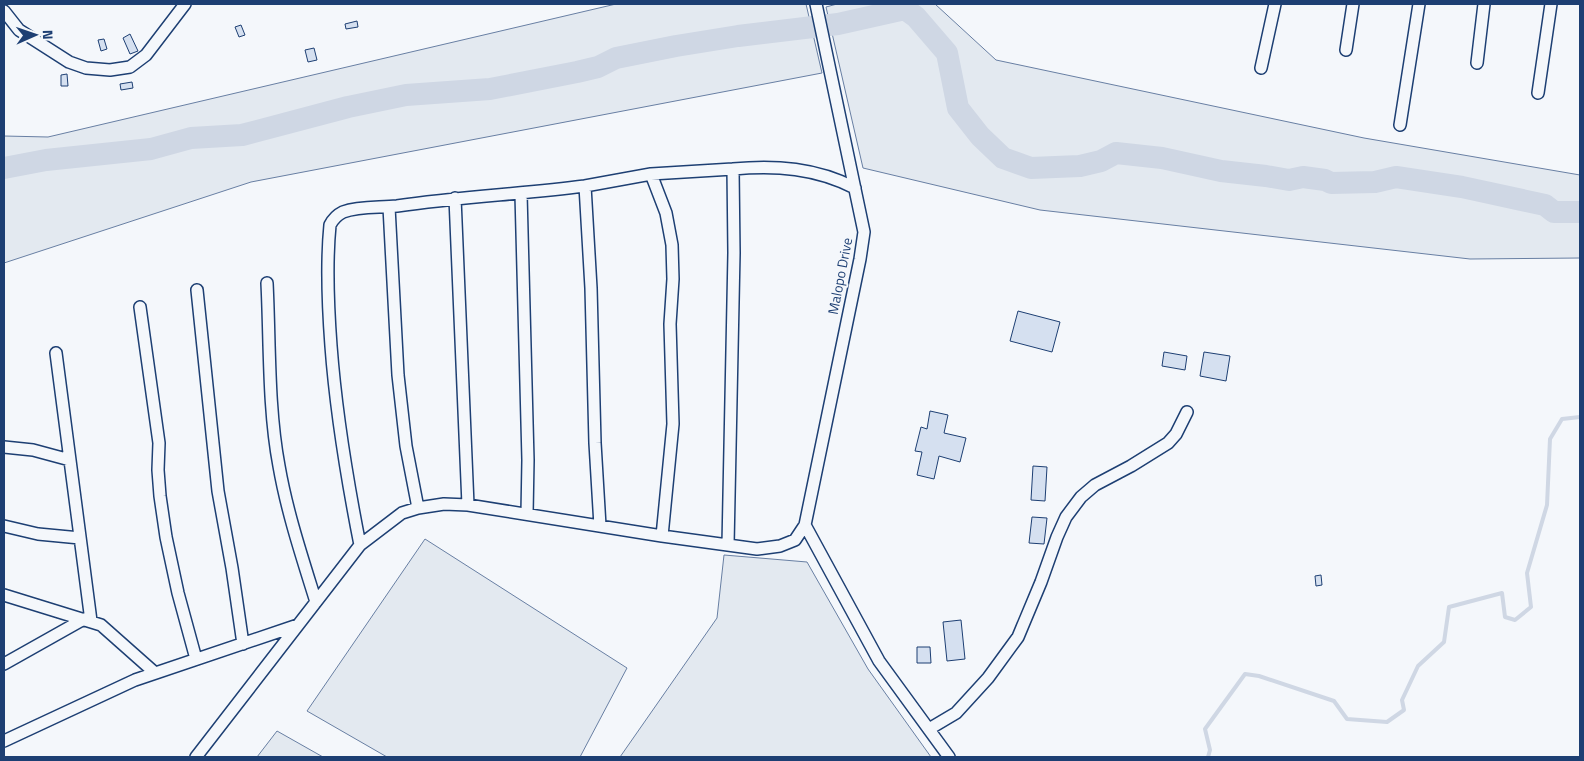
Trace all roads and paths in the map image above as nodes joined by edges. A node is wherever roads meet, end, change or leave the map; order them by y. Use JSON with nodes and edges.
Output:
{"nodes":[{"id":1,"x":185,"y":4,"type":"edge"},
{"id":2,"x":816,"y":4,"type":"edge"},
{"id":3,"x":1275,"y":4,"type":"edge"},
{"id":4,"x":1353,"y":4,"type":"edge"},
{"id":5,"x":1419,"y":4,"type":"edge"},
{"id":6,"x":1484,"y":4,"type":"edge"},
{"id":7,"x":1551,"y":4,"type":"edge"},
{"id":8,"x":4,"y":11,"type":"edge"},
{"id":9,"x":1346,"y":50,"type":"dead end"},
{"id":10,"x":1477,"y":63,"type":"dead end"},
{"id":11,"x":1261,"y":68,"type":"dead end"},
{"id":12,"x":1538,"y":93,"type":"dead end"},
{"id":13,"x":1400,"y":125,"type":"dead end"},
{"id":14,"x":733,"y":168,"type":"junction"},
{"id":15,"x":651,"y":174,"type":"junction"},
{"id":16,"x":585,"y":186,"type":"junction"},
{"id":17,"x":855,"y":188,"type":"junction"},
{"id":18,"x":521,"y":194,"type":"junction"},
{"id":19,"x":455,"y":198,"type":"junction"},
{"id":20,"x":390,"y":207,"type":"junction"},
{"id":21,"x":267,"y":283,"type":"dead end"},
{"id":22,"x":197,"y":290,"type":"dead end"},
{"id":23,"x":140,"y":307,"type":"dead end"},
{"id":24,"x":56,"y":353,"type":"dead end"},
{"id":25,"x":1187,"y":412,"type":"dead end"},
{"id":26,"x":4,"y":447,"type":"edge"},
{"id":27,"x":70,"y":460,"type":"junction"},
{"id":28,"x":468,"y":505,"type":"junction"},
{"id":29,"x":418,"y":508,"type":"junction"},
{"id":30,"x":527,"y":514,"type":"junction"},
{"id":31,"x":805,"y":525,"type":"junction"},
{"id":32,"x":4,"y":526,"type":"edge"},
{"id":33,"x":600,"y":526,"type":"junction"},
{"id":34,"x":662,"y":536,"type":"junction"},
{"id":35,"x":80,"y":538,"type":"junction"},
{"id":36,"x":360,"y":545,"type":"junction"},
{"id":37,"x":728,"y":545,"type":"junction"},
{"id":38,"x":4,"y":595,"type":"edge"},
{"id":39,"x":316,"y":602,"type":"junction"},
{"id":40,"x":87,"y":620,"type":"junction"},
{"id":41,"x":298,"y":625,"type":"junction"},
{"id":42,"x":243,"y":644,"type":"junction"},
{"id":43,"x":196,"y":659,"type":"junction"},
{"id":44,"x":4,"y":664,"type":"edge"},
{"id":45,"x":154,"y":672,"type":"junction"},
{"id":46,"x":929,"y":729,"type":"junction"},
{"id":47,"x":4,"y":741,"type":"edge"},
{"id":48,"x":196,"y":757,"type":"edge"},
{"id":49,"x":949,"y":757,"type":"edge"}],
"edges":[{"from":1,"to":8,"type":"street"},
{"from":2,"to":17,"type":"street","name":"Malopo Drive"},
{"from":3,"to":11,"type":"street"},
{"from":4,"to":9,"type":"street"},
{"from":5,"to":13,"type":"street"},
{"from":6,"to":10,"type":"street"},
{"from":7,"to":12,"type":"street"},
{"from":14,"to":15,"type":"street"},
{"from":14,"to":17,"type":"street"},
{"from":14,"to":37,"type":"street"},
{"from":15,"to":16,"type":"street"},
{"from":15,"to":34,"type":"street"},
{"from":16,"to":18,"type":"street"},
{"from":16,"to":33,"type":"street"},
{"from":17,"to":31,"type":"street","name":"Malopo Drive"},
{"from":18,"to":19,"type":"street"},
{"from":18,"to":30,"type":"street"},
{"from":19,"to":20,"type":"street"},
{"from":19,"to":28,"type":"street"},
{"from":20,"to":29,"type":"street"},
{"from":20,"to":36,"type":"street"},
{"from":21,"to":39,"type":"street"},
{"from":22,"to":42,"type":"street"},
{"from":23,"to":43,"type":"street"},
{"from":24,"to":27,"type":"street"},
{"from":25,"to":46,"type":"street"},
{"from":26,"to":27,"type":"street"},
{"from":27,"to":35,"type":"street"},
{"from":28,"to":29,"type":"street"},
{"from":28,"to":30,"type":"street"},
{"from":29,"to":36,"type":"street"},
{"from":30,"to":33,"type":"street"},
{"from":31,"to":37,"type":"street"},
{"from":31,"to":46,"type":"street"},
{"from":32,"to":35,"type":"street"},
{"from":33,"to":34,"type":"street"},
{"from":34,"to":37,"type":"street"},
{"from":35,"to":40,"type":"street"},
{"from":36,"to":39,"type":"street"},
{"from":38,"to":40,"type":"street"},
{"from":39,"to":41,"type":"street"},
{"from":40,"to":44,"type":"street"},
{"from":40,"to":45,"type":"street"},
{"from":41,"to":42,"type":"street"},
{"from":41,"to":48,"type":"street"},
{"from":42,"to":43,"type":"street"},
{"from":43,"to":45,"type":"street"},
{"from":45,"to":47,"type":"street"},
{"from":46,"to":49,"type":"street"}]}
